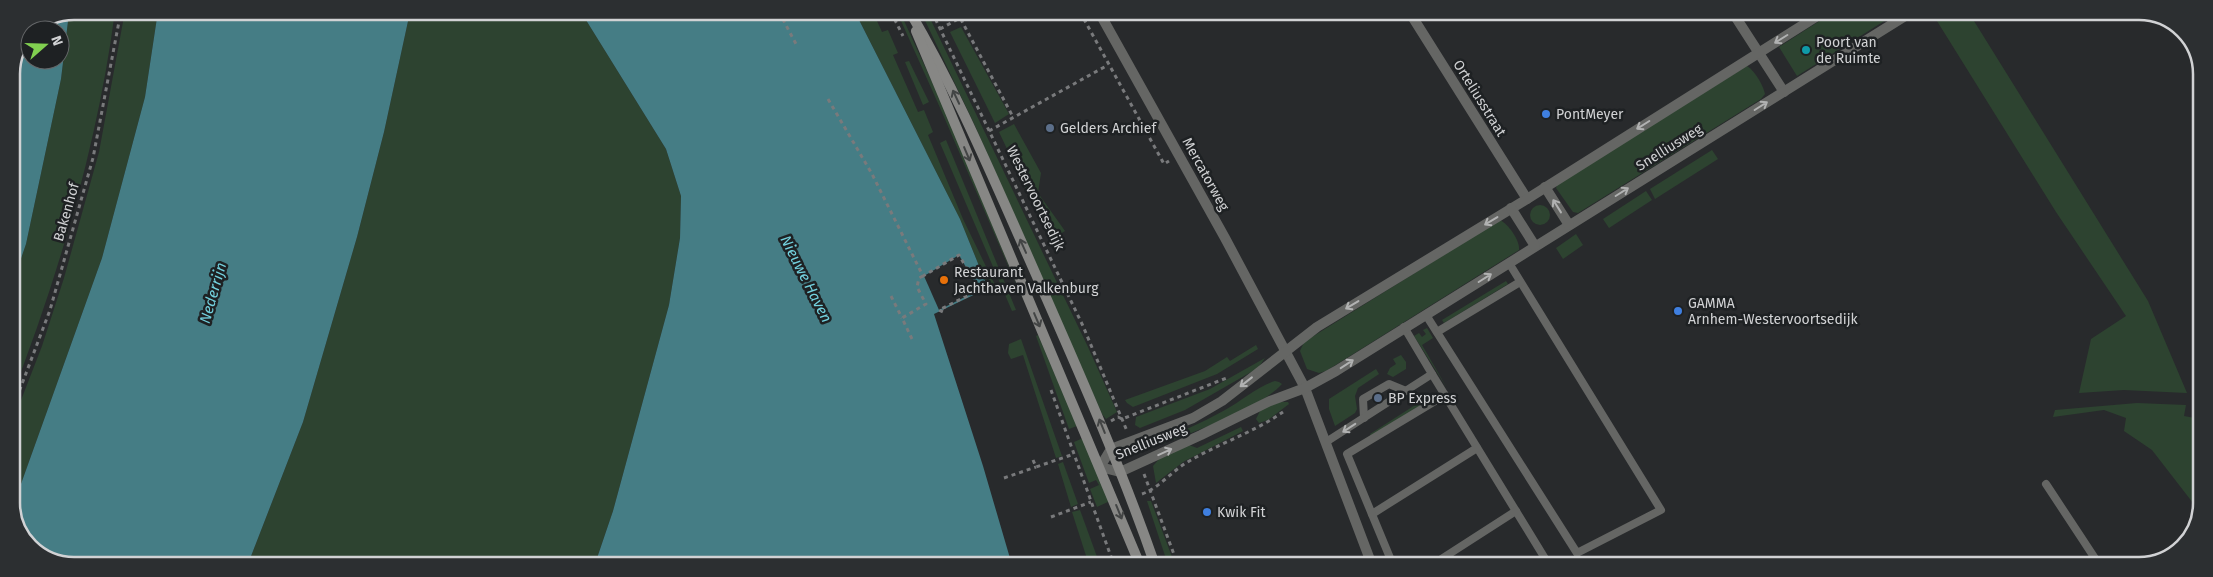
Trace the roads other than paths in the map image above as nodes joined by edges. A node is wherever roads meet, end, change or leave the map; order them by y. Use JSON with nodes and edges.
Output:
{"nodes":[{"id":1,"x":912,"y":20,"type":"edge"},
{"id":2,"x":914,"y":20,"type":"edge"},
{"id":3,"x":1104,"y":20,"type":"edge"},
{"id":4,"x":1414,"y":20,"type":"edge"},
{"id":5,"x":1738,"y":20,"type":"edge"},
{"id":6,"x":1811,"y":20,"type":"edge"},
{"id":7,"x":1899,"y":20,"type":"edge"},
{"id":8,"x":1759,"y":53,"type":"junction"},
{"id":9,"x":1784,"y":92,"type":"junction"},
{"id":10,"x":1545,"y":187,"type":"junction"},
{"id":11,"x":1527,"y":199,"type":"junction"},
{"id":12,"x":1511,"y":208,"type":"junction"},
{"id":13,"x":1568,"y":225,"type":"junction"},
{"id":14,"x":1535,"y":246,"type":"junction"},
{"id":15,"x":1509,"y":263,"type":"junction"},
{"id":16,"x":1520,"y":282,"type":"junction"},
{"id":17,"x":1426,"y":314,"type":"junction"},
{"id":18,"x":1404,"y":328,"type":"junction"},
{"id":19,"x":1437,"y":332,"type":"junction"},
{"id":20,"x":1285,"y":351,"type":"junction"},
{"id":21,"x":1432,"y":374,"type":"junction"},
{"id":22,"x":1305,"y":388,"type":"junction"},
{"id":23,"x":1406,"y":391,"type":"junction"},
{"id":24,"x":1445,"y":395,"type":"junction"},
{"id":25,"x":1364,"y":418,"type":"junction"},
{"id":26,"x":1326,"y":442,"type":"junction"},
{"id":27,"x":1477,"y":448,"type":"junction"},
{"id":28,"x":1111,"y":449,"type":"junction"},
{"id":29,"x":1100,"y":467,"type":"junction"},
{"id":30,"x":1120,"y":472,"type":"junction"},
{"id":31,"x":2046,"y":484,"type":"dead end"},
{"id":32,"x":1516,"y":511,"type":"junction"},
{"id":33,"x":1372,"y":514,"type":"junction"},
{"id":34,"x":1137,"y":557,"type":"edge"},
{"id":35,"x":1151,"y":557,"type":"edge"},
{"id":36,"x":1369,"y":557,"type":"edge"},
{"id":37,"x":1390,"y":557,"type":"edge"},
{"id":38,"x":1444,"y":557,"type":"edge"},
{"id":39,"x":1544,"y":557,"type":"edge"},
{"id":40,"x":2094,"y":557,"type":"edge"}],
"edges":[{"from":1,"to":29,"type":"main road","name":"Westervoortsedijk","one_way":true},
{"from":28,"to":2,"type":"main road","name":"Westervoortsedijk","one_way":true},
{"from":3,"to":20,"type":"street","name":"Mercatorweg"},
{"from":4,"to":11,"type":"street","name":"Orteliusstraat"},
{"from":5,"to":8,"type":"street"},
{"from":6,"to":8,"type":"street","name":"Snelliusweg","one_way":true},
{"from":7,"to":9,"type":"street","name":"Snelliusweg"},
{"from":8,"to":9,"type":"street"},
{"from":8,"to":10,"type":"street","name":"Snelliusweg","one_way":true},
{"from":13,"to":9,"type":"street","name":"Snelliusweg","one_way":true},
{"from":10,"to":11,"type":"street","name":"Snelliusweg"},
{"from":13,"to":10,"type":"street","one_way":true},
{"from":11,"to":12,"type":"street","name":"Snelliusweg"},
{"from":12,"to":14,"type":"street"},
{"from":12,"to":20,"type":"street","name":"Snelliusweg","one_way":true},
{"from":13,"to":14,"type":"street","name":"Snelliusweg"},
{"from":14,"to":15,"type":"street","name":"Snelliusweg"},
{"from":15,"to":16,"type":"lane"},
{"from":17,"to":15,"type":"street","name":"Snelliusweg","one_way":true},
{"from":16,"to":19,"type":"lane"},
{"from":16,"to":19,"type":"lane"},
{"from":17,"to":18,"type":"street","name":"Snelliusweg"},
{"from":17,"to":19,"type":"lane"},
{"from":18,"to":21,"type":"lane"},
{"from":22,"to":18,"type":"street","name":"Snelliusweg","one_way":true},
{"from":20,"to":22,"type":"street"},
{"from":20,"to":28,"type":"street","name":"Snelliusweg","one_way":true},
{"from":21,"to":23,"type":"lane"},
{"from":21,"to":24,"type":"lane"},
{"from":22,"to":26,"type":"street"},
{"from":30,"to":22,"type":"street","name":"Snelliusweg","one_way":true},
{"from":23,"to":25,"type":"lane"},
{"from":23,"to":25,"type":"lane"},
{"from":24,"to":27,"type":"lane"},
{"from":24,"to":33,"type":"lane"},
{"from":25,"to":26,"type":"lane","one_way":true},
{"from":26,"to":36,"type":"street"},
{"from":27,"to":32,"type":"lane"},
{"from":27,"to":33,"type":"lane"},
{"from":28,"to":29,"type":"street","name":"Snelliusweg"},
{"from":28,"to":30,"type":"main road","name":"Westervoortsedijk"},
{"from":29,"to":30,"type":"street","name":"Snelliusweg"},
{"from":29,"to":34,"type":"main road","name":"Westervoortsedijk","one_way":true},
{"from":30,"to":35,"type":"main road","name":"Westervoortsedijk"},
{"from":31,"to":40,"type":"lane"},
{"from":32,"to":38,"type":"lane"},
{"from":32,"to":39,"type":"lane"},
{"from":33,"to":37,"type":"lane"}]}
